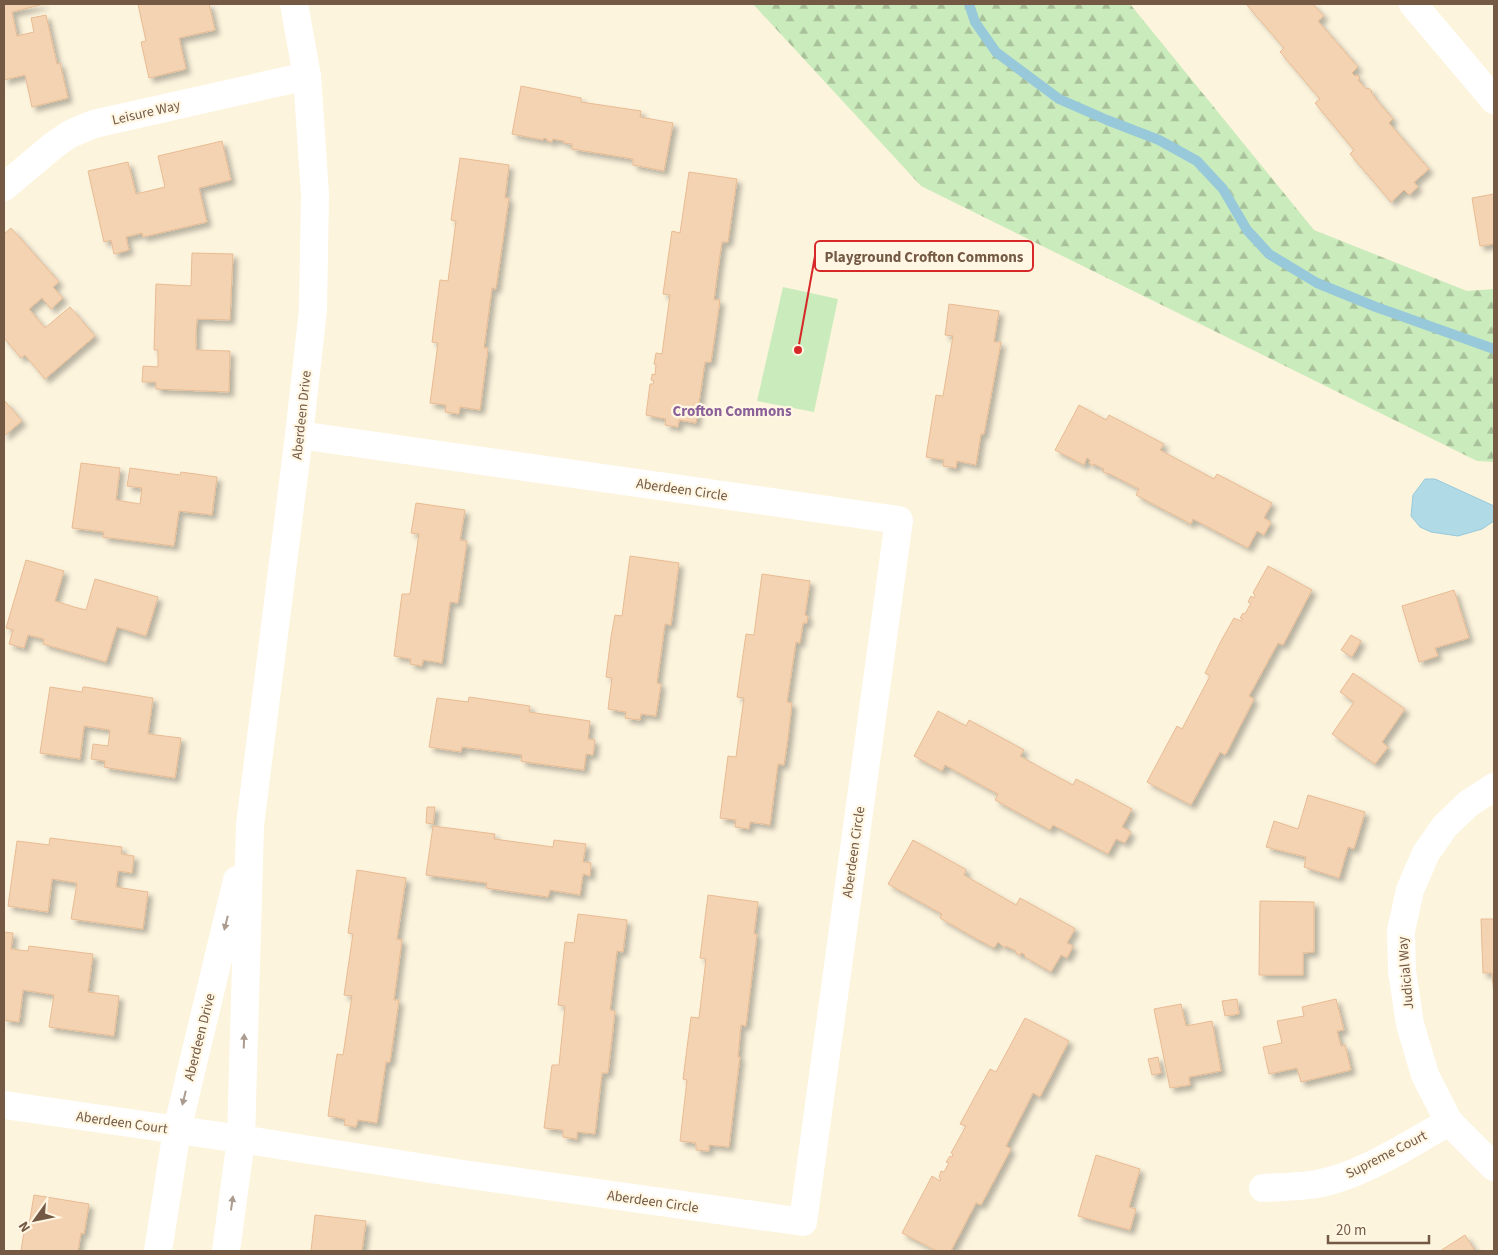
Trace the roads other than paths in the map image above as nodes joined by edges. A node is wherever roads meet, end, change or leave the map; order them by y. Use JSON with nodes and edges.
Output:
{"nodes":[{"id":1,"x":294,"y":4,"type":"edge"},
{"id":2,"x":1412,"y":4,"type":"edge"},
{"id":3,"x":307,"y":76,"type":"junction"},
{"id":4,"x":1494,"y":100,"type":"edge"},
{"id":5,"x":4,"y":187,"type":"edge"},
{"id":6,"x":299,"y":435,"type":"junction"},
{"id":7,"x":1494,"y":787,"type":"edge"},
{"id":8,"x":250,"y":825,"type":"junction"},
{"id":9,"x":4,"y":1106,"type":"edge"},
{"id":10,"x":1449,"y":1122,"type":"junction"},
{"id":11,"x":177,"y":1130,"type":"junction"},
{"id":12,"x":241,"y":1139,"type":"junction"},
{"id":13,"x":1494,"y":1167,"type":"edge"},
{"id":14,"x":1263,"y":1188,"type":"dead end"},
{"id":15,"x":158,"y":1251,"type":"edge"},
{"id":16,"x":226,"y":1251,"type":"edge"}],
"edges":[{"from":1,"to":3,"type":"street","name":"Aberdeen Drive"},
{"from":2,"to":4,"type":"street"},
{"from":3,"to":5,"type":"street","name":"Leisure Way"},
{"from":3,"to":6,"type":"street","name":"Aberdeen Drive"},
{"from":6,"to":8,"type":"street","name":"Aberdeen Drive"},
{"from":6,"to":12,"type":"street","name":"Aberdeen Circle"},
{"from":7,"to":10,"type":"street","name":"Judicial Way"},
{"from":8,"to":11,"type":"street","name":"Aberdeen Drive","one_way":true},
{"from":12,"to":8,"type":"street","name":"Aberdeen Drive","one_way":true},
{"from":9,"to":11,"type":"street","name":"Aberdeen Court"},
{"from":10,"to":13,"type":"street","name":"Judicial Way"},
{"from":10,"to":14,"type":"street","name":"Supreme Court"},
{"from":11,"to":12,"type":"street","name":"Aberdeen Court"},
{"from":11,"to":15,"type":"street","name":"Aberdeen Drive"},
{"from":16,"to":12,"type":"street","name":"Aberdeen Drive","one_way":true}]}
